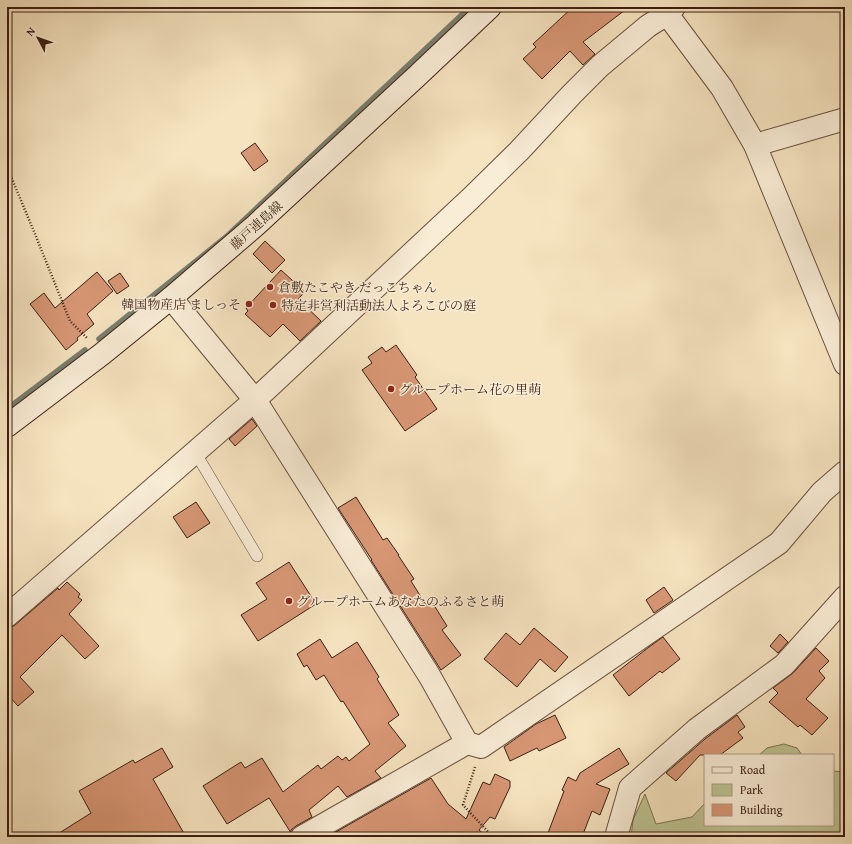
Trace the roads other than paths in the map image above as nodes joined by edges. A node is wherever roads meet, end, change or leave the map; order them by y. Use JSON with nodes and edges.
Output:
{"nodes":[{"id":1,"x":490,"y":7,"type":"edge"},
{"id":2,"x":670,"y":10,"type":"edge"},
{"id":3,"x":845,"y":119,"type":"edge"},
{"id":4,"x":755,"y":145,"type":"junction"},
{"id":5,"x":171,"y":298,"type":"junction"},
{"id":6,"x":845,"y":364,"type":"edge"},
{"id":7,"x":255,"y":400,"type":"junction"},
{"id":8,"x":7,"y":426,"type":"edge"},
{"id":9,"x":195,"y":452,"type":"junction"},
{"id":10,"x":845,"y":472,"type":"edge"},
{"id":11,"x":257,"y":556,"type":"dead end"},
{"id":12,"x":845,"y":597,"type":"edge"},
{"id":13,"x":7,"y":616,"type":"edge"},
{"id":14,"x":474,"y":745,"type":"junction"},
{"id":15,"x":302,"y":837,"type":"edge"},
{"id":16,"x":616,"y":837,"type":"edge"}],
"edges":[{"from":1,"to":5,"type":"street","name":"藤戸連島線"},
{"from":2,"to":4,"type":"street"},
{"from":2,"to":7,"type":"street"},
{"from":3,"to":4,"type":"street"},
{"from":4,"to":6,"type":"street"},
{"from":5,"to":7,"type":"street"},
{"from":5,"to":8,"type":"street","name":"藤戸連島線"},
{"from":7,"to":9,"type":"street"},
{"from":7,"to":14,"type":"street"},
{"from":9,"to":11,"type":"lane"},
{"from":9,"to":13,"type":"street"},
{"from":10,"to":14,"type":"street"},
{"from":12,"to":16,"type":"street"},
{"from":14,"to":15,"type":"street"}]}
